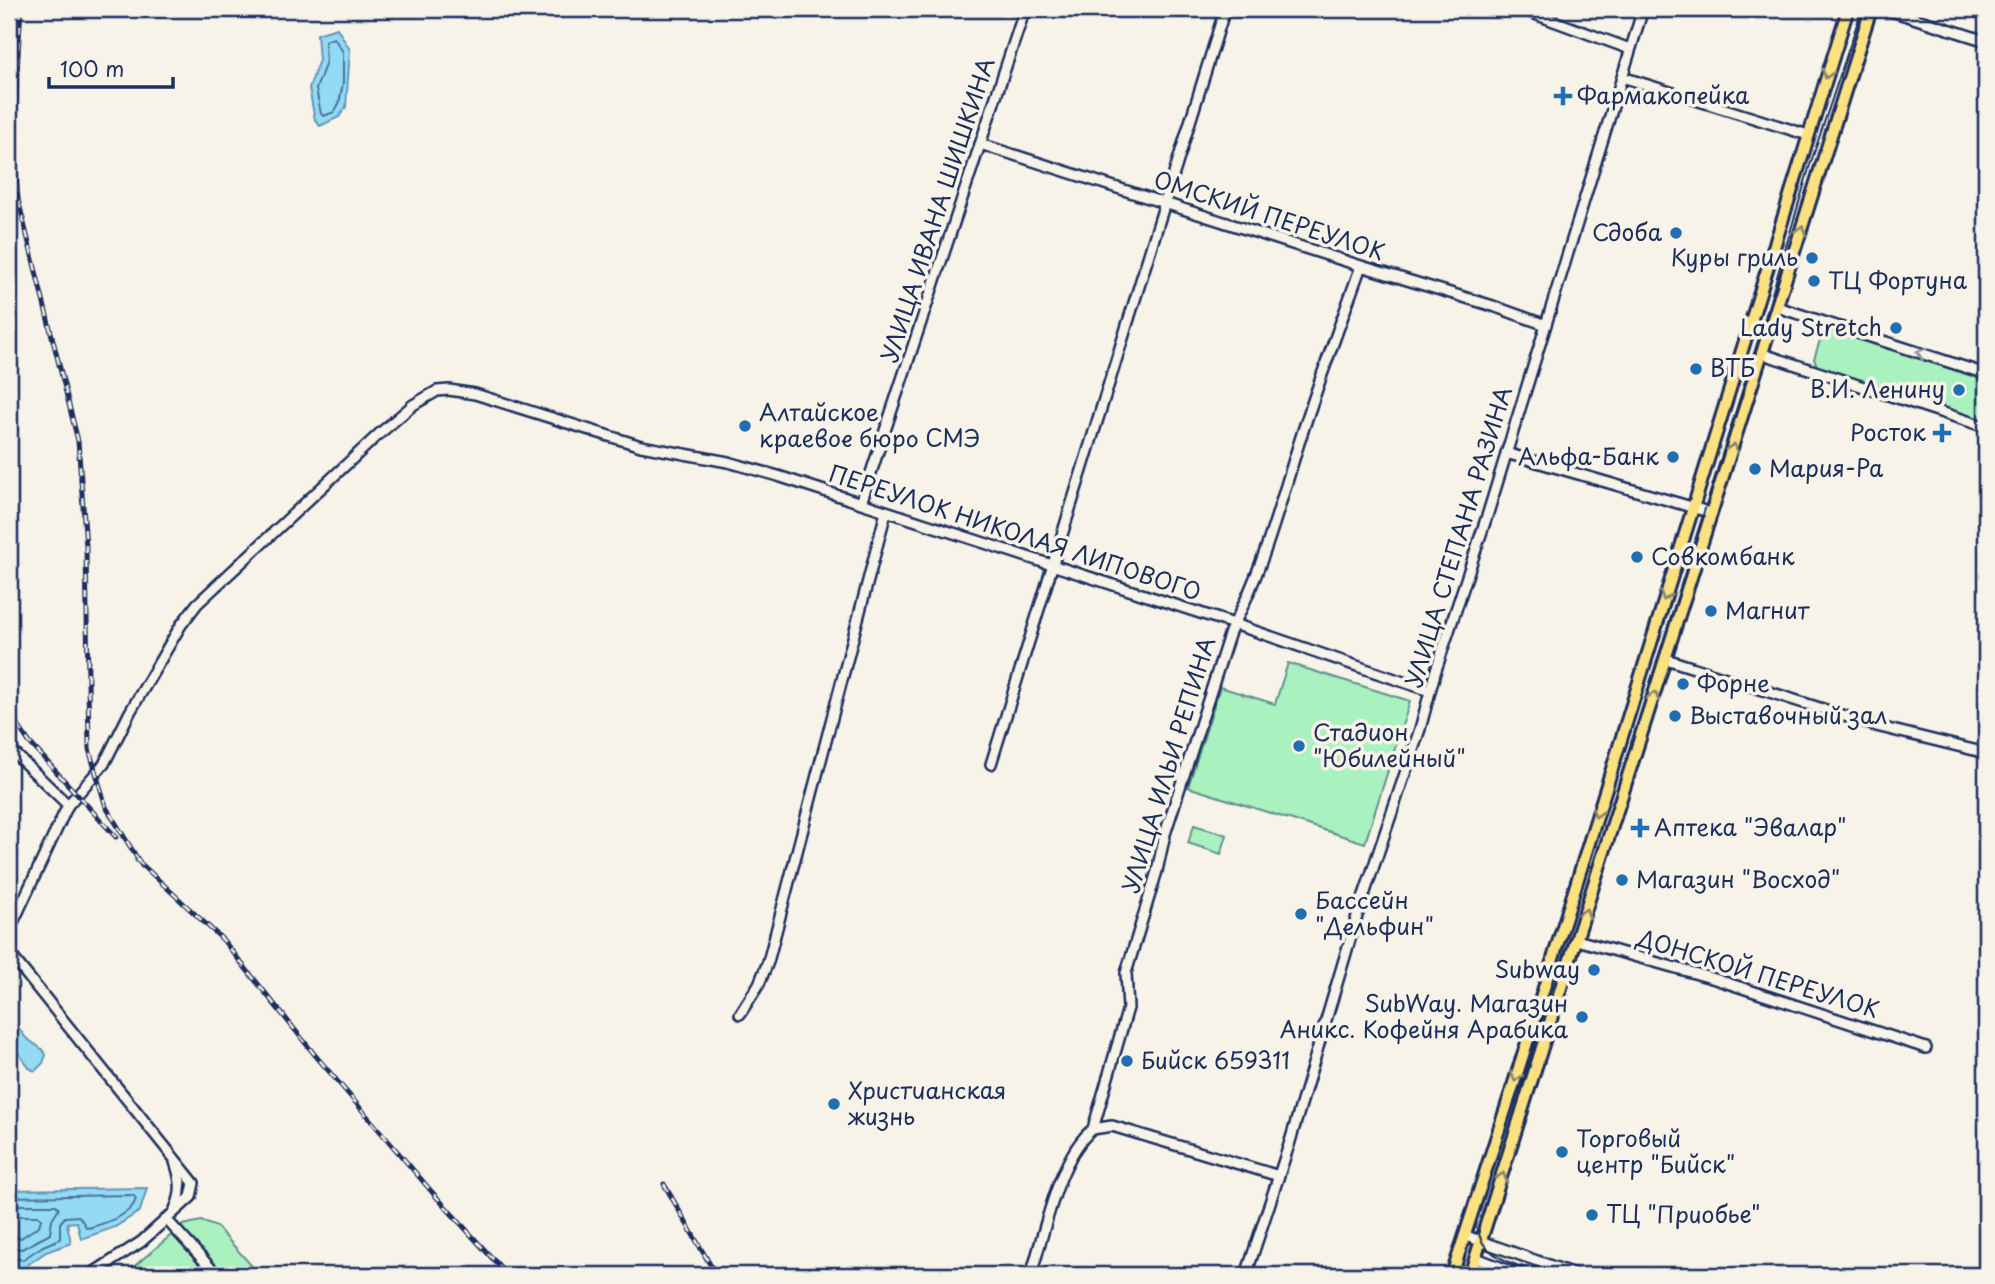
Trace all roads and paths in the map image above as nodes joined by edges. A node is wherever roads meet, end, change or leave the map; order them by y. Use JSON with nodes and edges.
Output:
{"nodes":[{"id":1,"x":1025,"y":9,"type":"edge"},
{"id":2,"x":1225,"y":9,"type":"edge"},
{"id":3,"x":1521,"y":9,"type":"edge"},
{"id":4,"x":1643,"y":9,"type":"edge"},
{"id":5,"x":1847,"y":9,"type":"edge"},
{"id":6,"x":1871,"y":9,"type":"edge"},
{"id":7,"x":1885,"y":9,"type":"edge"},
{"id":8,"x":1986,"y":41,"type":"edge"},
{"id":9,"x":1630,"y":49,"type":"junction"},
{"id":10,"x":1622,"y":77,"type":"junction"},
{"id":11,"x":1808,"y":135,"type":"junction"},
{"id":12,"x":980,"y":144,"type":"junction"},
{"id":13,"x":1166,"y":204,"type":"junction"},
{"id":14,"x":1361,"y":267,"type":"junction"},
{"id":15,"x":1777,"y":307,"type":"junction"},
{"id":16,"x":1546,"y":325,"type":"junction"},
{"id":17,"x":1763,"y":354,"type":"junction"},
{"id":18,"x":1986,"y":374,"type":"edge"},
{"id":19,"x":1986,"y":427,"type":"edge"},
{"id":20,"x":1506,"y":453,"type":"junction"},
{"id":21,"x":861,"y":503,"type":"junction"},
{"id":22,"x":1692,"y":507,"type":"junction"},
{"id":23,"x":886,"y":512,"type":"junction"},
{"id":24,"x":1712,"y":513,"type":"junction"},
{"id":25,"x":1053,"y":566,"type":"junction"},
{"id":26,"x":1234,"y":624,"type":"junction"},
{"id":27,"x":1646,"y":655,"type":"junction"},
{"id":28,"x":1666,"y":659,"type":"junction"},
{"id":29,"x":1430,"y":691,"type":"junction"},
{"id":30,"x":9,"y":748,"type":"edge"},
{"id":31,"x":1986,"y":753,"type":"edge"},
{"id":32,"x":991,"y":764,"type":"dead end"},
{"id":33,"x":68,"y":806,"type":"junction"},
{"id":34,"x":9,"y":931,"type":"edge"},
{"id":35,"x":1577,"y":940,"type":"junction"},
{"id":36,"x":9,"y":947,"type":"edge"},
{"id":37,"x":740,"y":1014,"type":"dead end"},
{"id":38,"x":1926,"y":1048,"type":"dead end"},
{"id":39,"x":1093,"y":1129,"type":"junction"},
{"id":40,"x":1279,"y":1176,"type":"junction"},
{"id":41,"x":166,"y":1219,"type":"junction"},
{"id":42,"x":1466,"y":1236,"type":"junction"},
{"id":43,"x":1481,"y":1242,"type":"junction"},
{"id":44,"x":1476,"y":1258,"type":"junction"},
{"id":45,"x":90,"y":1275,"type":"edge"},
{"id":46,"x":217,"y":1275,"type":"edge"},
{"id":47,"x":1031,"y":1275,"type":"edge"},
{"id":48,"x":1246,"y":1275,"type":"edge"},
{"id":49,"x":1452,"y":1275,"type":"edge"},
{"id":50,"x":1470,"y":1275,"type":"edge"},
{"id":51,"x":1521,"y":1275,"type":"edge"},
{"id":52,"x":1577,"y":1275,"type":"edge"}],
"edges":[{"from":1,"to":12,"type":"street","name":"УЛИЦА ИВАНА ШИШКИНА"},
{"from":2,"to":13,"type":"street"},
{"from":3,"to":9,"type":"street"},
{"from":4,"to":9,"type":"street","name":"УЛИЦА СТЕПАНА РАЗИНА"},
{"from":5,"to":11,"type":"main road","one_way":true},
{"from":15,"to":6,"type":"main road","one_way":true},
{"from":7,"to":8,"type":"street"},
{"from":9,"to":10,"type":"street","name":"УЛИЦА СТЕПАНА РАЗИНА"},
{"from":10,"to":11,"type":"street"},
{"from":10,"to":16,"type":"street","name":"УЛИЦА СТЕПАНА РАЗИНА"},
{"from":11,"to":22,"type":"main road"},
{"from":12,"to":13,"type":"street","name":"ОМСКИЙ ПЕРЕУЛОК"},
{"from":12,"to":21,"type":"street","name":"УЛИЦА ИВАНА ШИШКИНА"},
{"from":13,"to":14,"type":"street","name":"ОМСКИЙ ПЕРЕУЛОК"},
{"from":13,"to":25,"type":"street"},
{"from":14,"to":16,"type":"street","name":"ОМСКИЙ ПЕРЕУЛОК"},
{"from":14,"to":26,"type":"street","name":"УЛИЦА ИЛЬИ РЕПИНА"},
{"from":15,"to":17,"type":"main road"},
{"from":18,"to":15,"type":"street","one_way":true},
{"from":16,"to":20,"type":"street","name":"УЛИЦА СТЕПАНА РАЗИНА"},
{"from":17,"to":19,"type":"street"},
{"from":24,"to":17,"type":"main road","one_way":true},
{"from":20,"to":22,"type":"street"},
{"from":20,"to":29,"type":"street","name":"УЛИЦА СТЕПАНА РАЗИНА"},
{"from":21,"to":23,"type":"street","name":"ПЕРЕУЛОК НИКОЛАЯ ЛИПОВОГО"},
{"from":21,"to":33,"type":"street","name":"ПЕРЕУЛОК НИКОЛАЯ ЛИПОВОГО"},
{"from":22,"to":24,"type":"street"},
{"from":22,"to":27,"type":"main road","one_way":true},
{"from":23,"to":25,"type":"street","name":"ПЕРЕУЛОК НИКОЛАЯ ЛИПОВОГО"},
{"from":23,"to":37,"type":"street"},
{"from":24,"to":28,"type":"main road"},
{"from":25,"to":26,"type":"street","name":"ПЕРЕУЛОК НИКОЛАЯ ЛИПОВОГО"},
{"from":25,"to":32,"type":"street"},
{"from":26,"to":29,"type":"street","name":"ПЕРЕУЛОК НИКОЛАЯ ЛИПОВОГО"},
{"from":26,"to":39,"type":"street","name":"УЛИЦА ИЛЬИ РЕПИНА"},
{"from":27,"to":28,"type":"main road"},
{"from":27,"to":42,"type":"main road","one_way":true},
{"from":28,"to":31,"type":"street"},
{"from":35,"to":28,"type":"main road","one_way":true},
{"from":29,"to":40,"type":"street","name":"УЛИЦА СТЕПАНА РАЗИНА"},
{"from":30,"to":33,"type":"street"},
{"from":33,"to":34,"type":"street","name":"ПЕРЕУЛОК НИКОЛАЯ ЛИПОВОГО"},
{"from":35,"to":38,"type":"street","name":"ДОНСКОЙ ПЕРЕУЛОК"},
{"from":43,"to":35,"type":"main road","one_way":true},
{"from":36,"to":41,"type":"street"},
{"from":39,"to":40,"type":"street"},
{"from":39,"to":47,"type":"street","name":"УЛИЦА ИЛЬИ РЕПИНА"},
{"from":40,"to":48,"type":"street","name":"УЛИЦА СТЕПАНА РАЗИНА"},
{"from":41,"to":45,"type":"street"},
{"from":41,"to":46,"type":"street"},
{"from":42,"to":43,"type":"street"},
{"from":42,"to":49,"type":"main road"},
{"from":43,"to":44,"type":"main road"},
{"from":43,"to":52,"type":"street"},
{"from":44,"to":50,"type":"main road"},
{"from":44,"to":51,"type":"street"}]}
